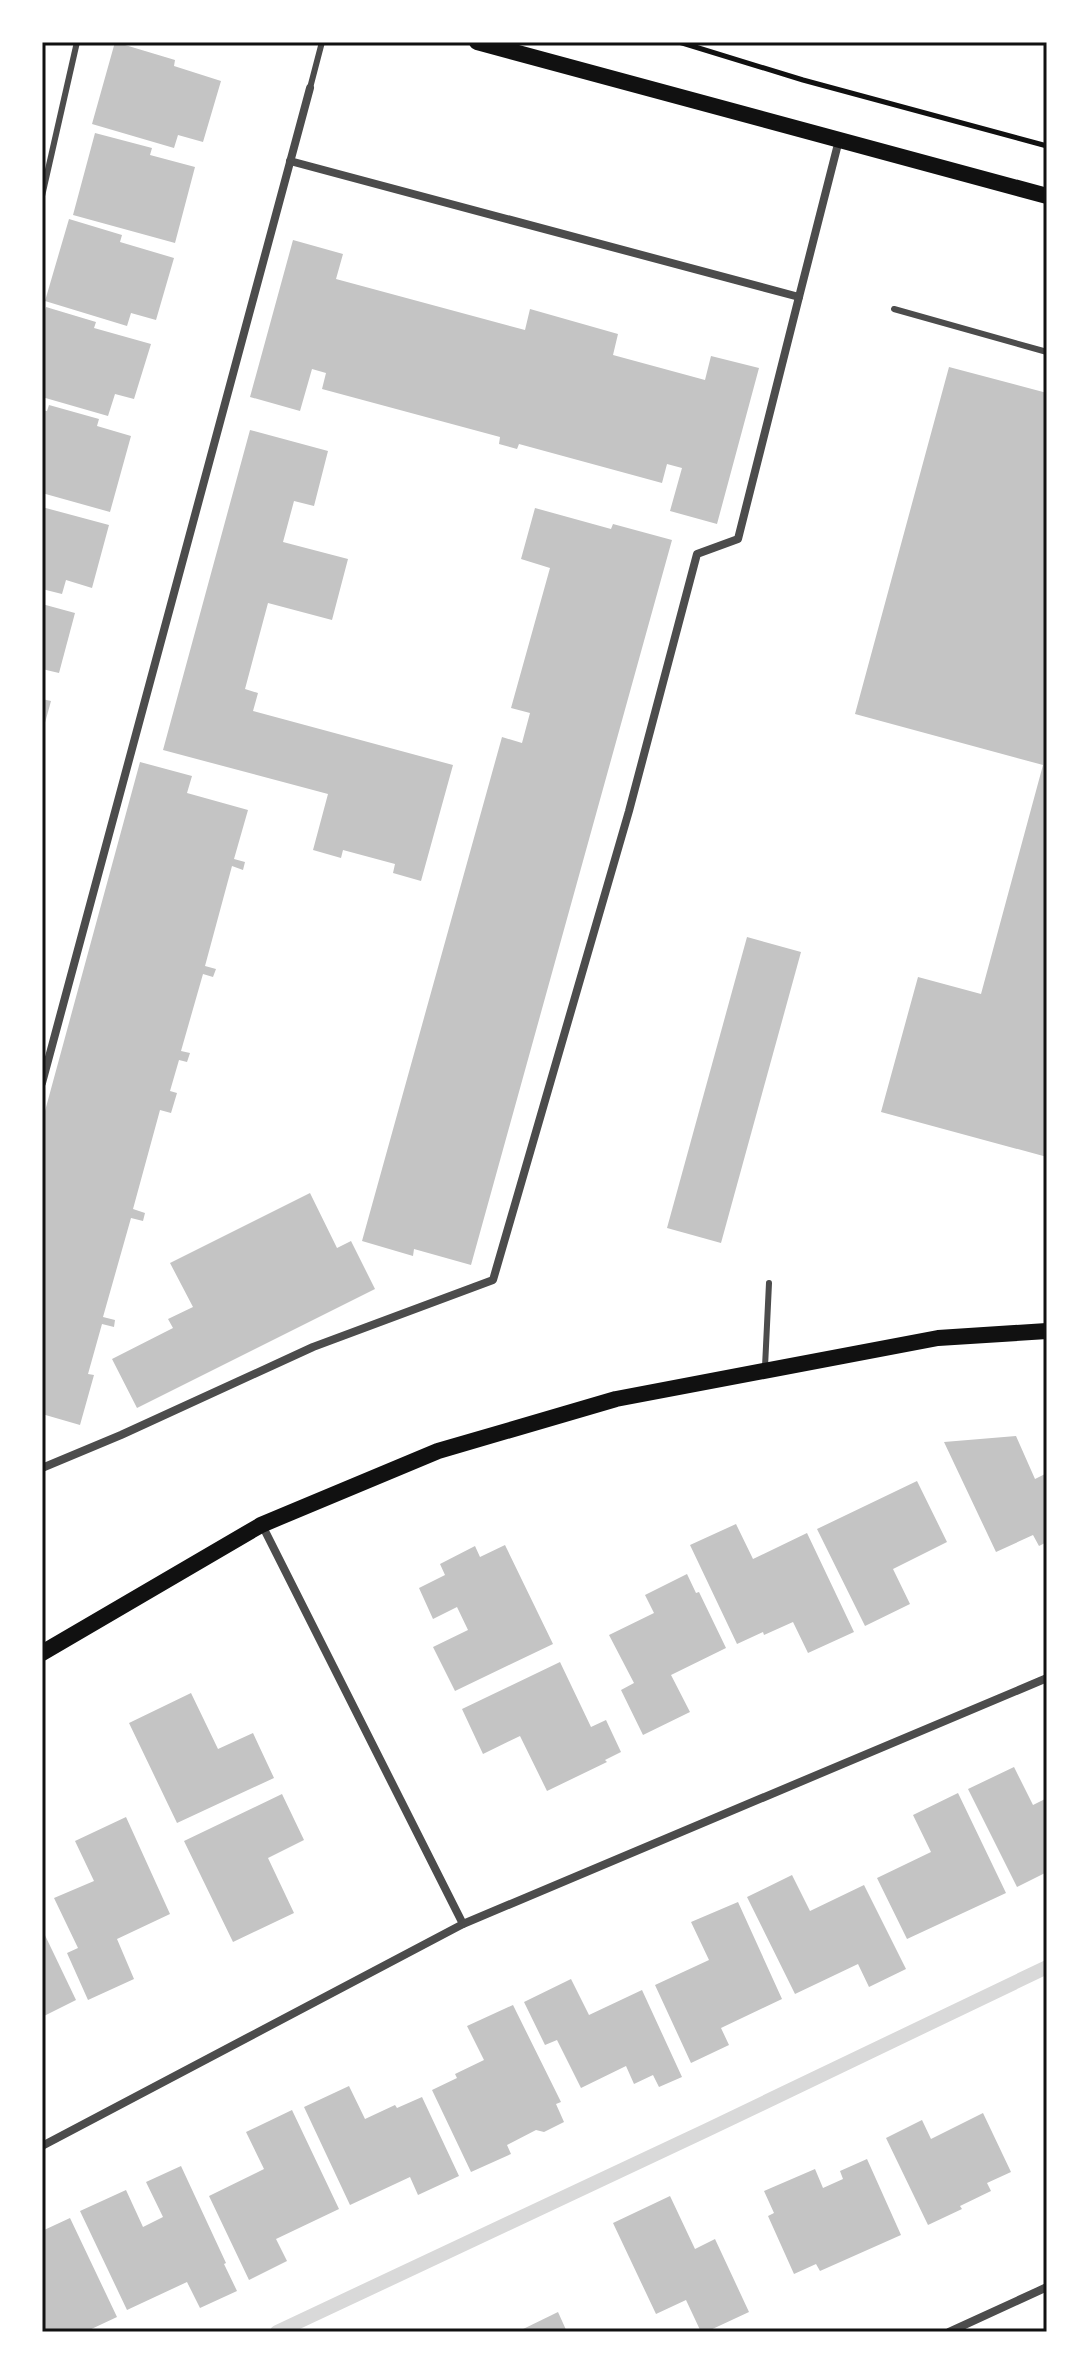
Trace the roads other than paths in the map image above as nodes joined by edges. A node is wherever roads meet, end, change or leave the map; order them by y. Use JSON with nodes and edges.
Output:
{"nodes":[{"id":1,"x":77,"y":42,"type":"edge"},
{"id":2,"x":322,"y":42,"type":"edge"},
{"id":3,"x":477,"y":42,"type":"edge"},
{"id":4,"x":310,"y":88,"type":"joint"},
{"id":5,"x":839,"y":140,"type":"junction"},
{"id":6,"x":290,"y":161,"type":"junction"},
{"id":7,"x":42,"y":196,"type":"edge"},
{"id":8,"x":1047,"y":196,"type":"edge"},
{"id":9,"x":799,"y":297,"type":"junction"},
{"id":10,"x":894,"y":309,"type":"dead end"},
{"id":11,"x":1047,"y":352,"type":"edge"},
{"id":12,"x":42,"y":1083,"type":"edge"},
{"id":13,"x":769,"y":1283,"type":"dead end"},
{"id":14,"x":1047,"y":1331,"type":"edge"},
{"id":15,"x":765,"y":1371,"type":"junction"},
{"id":16,"x":42,"y":1468,"type":"edge"},
{"id":17,"x":261,"y":1525,"type":"junction"},
{"id":18,"x":42,"y":1653,"type":"edge"},
{"id":19,"x":1047,"y":1678,"type":"edge"},
{"id":20,"x":463,"y":1924,"type":"junction"},
{"id":21,"x":42,"y":2146,"type":"edge"},
{"id":22,"x":1047,"y":2287,"type":"edge"},
{"id":23,"x":949,"y":2332,"type":"edge"}],
"edges":[{"from":1,"to":7,"type":"lane"},
{"from":2,"to":4,"type":"lane"},
{"from":3,"to":5,"type":"main road"},
{"from":4,"to":6,"type":"street"},
{"from":5,"to":8,"type":"main road"},
{"from":5,"to":9,"type":"street"},
{"from":6,"to":9,"type":"street"},
{"from":6,"to":12,"type":"street"},
{"from":9,"to":16,"type":"street"},
{"from":10,"to":11,"type":"lane"},
{"from":13,"to":15,"type":"lane"},
{"from":14,"to":15,"type":"main road"},
{"from":15,"to":17,"type":"main road"},
{"from":17,"to":18,"type":"main road"},
{"from":17,"to":20,"type":"street"},
{"from":19,"to":20,"type":"street"},
{"from":20,"to":21,"type":"street"},
{"from":22,"to":23,"type":"street"}]}
